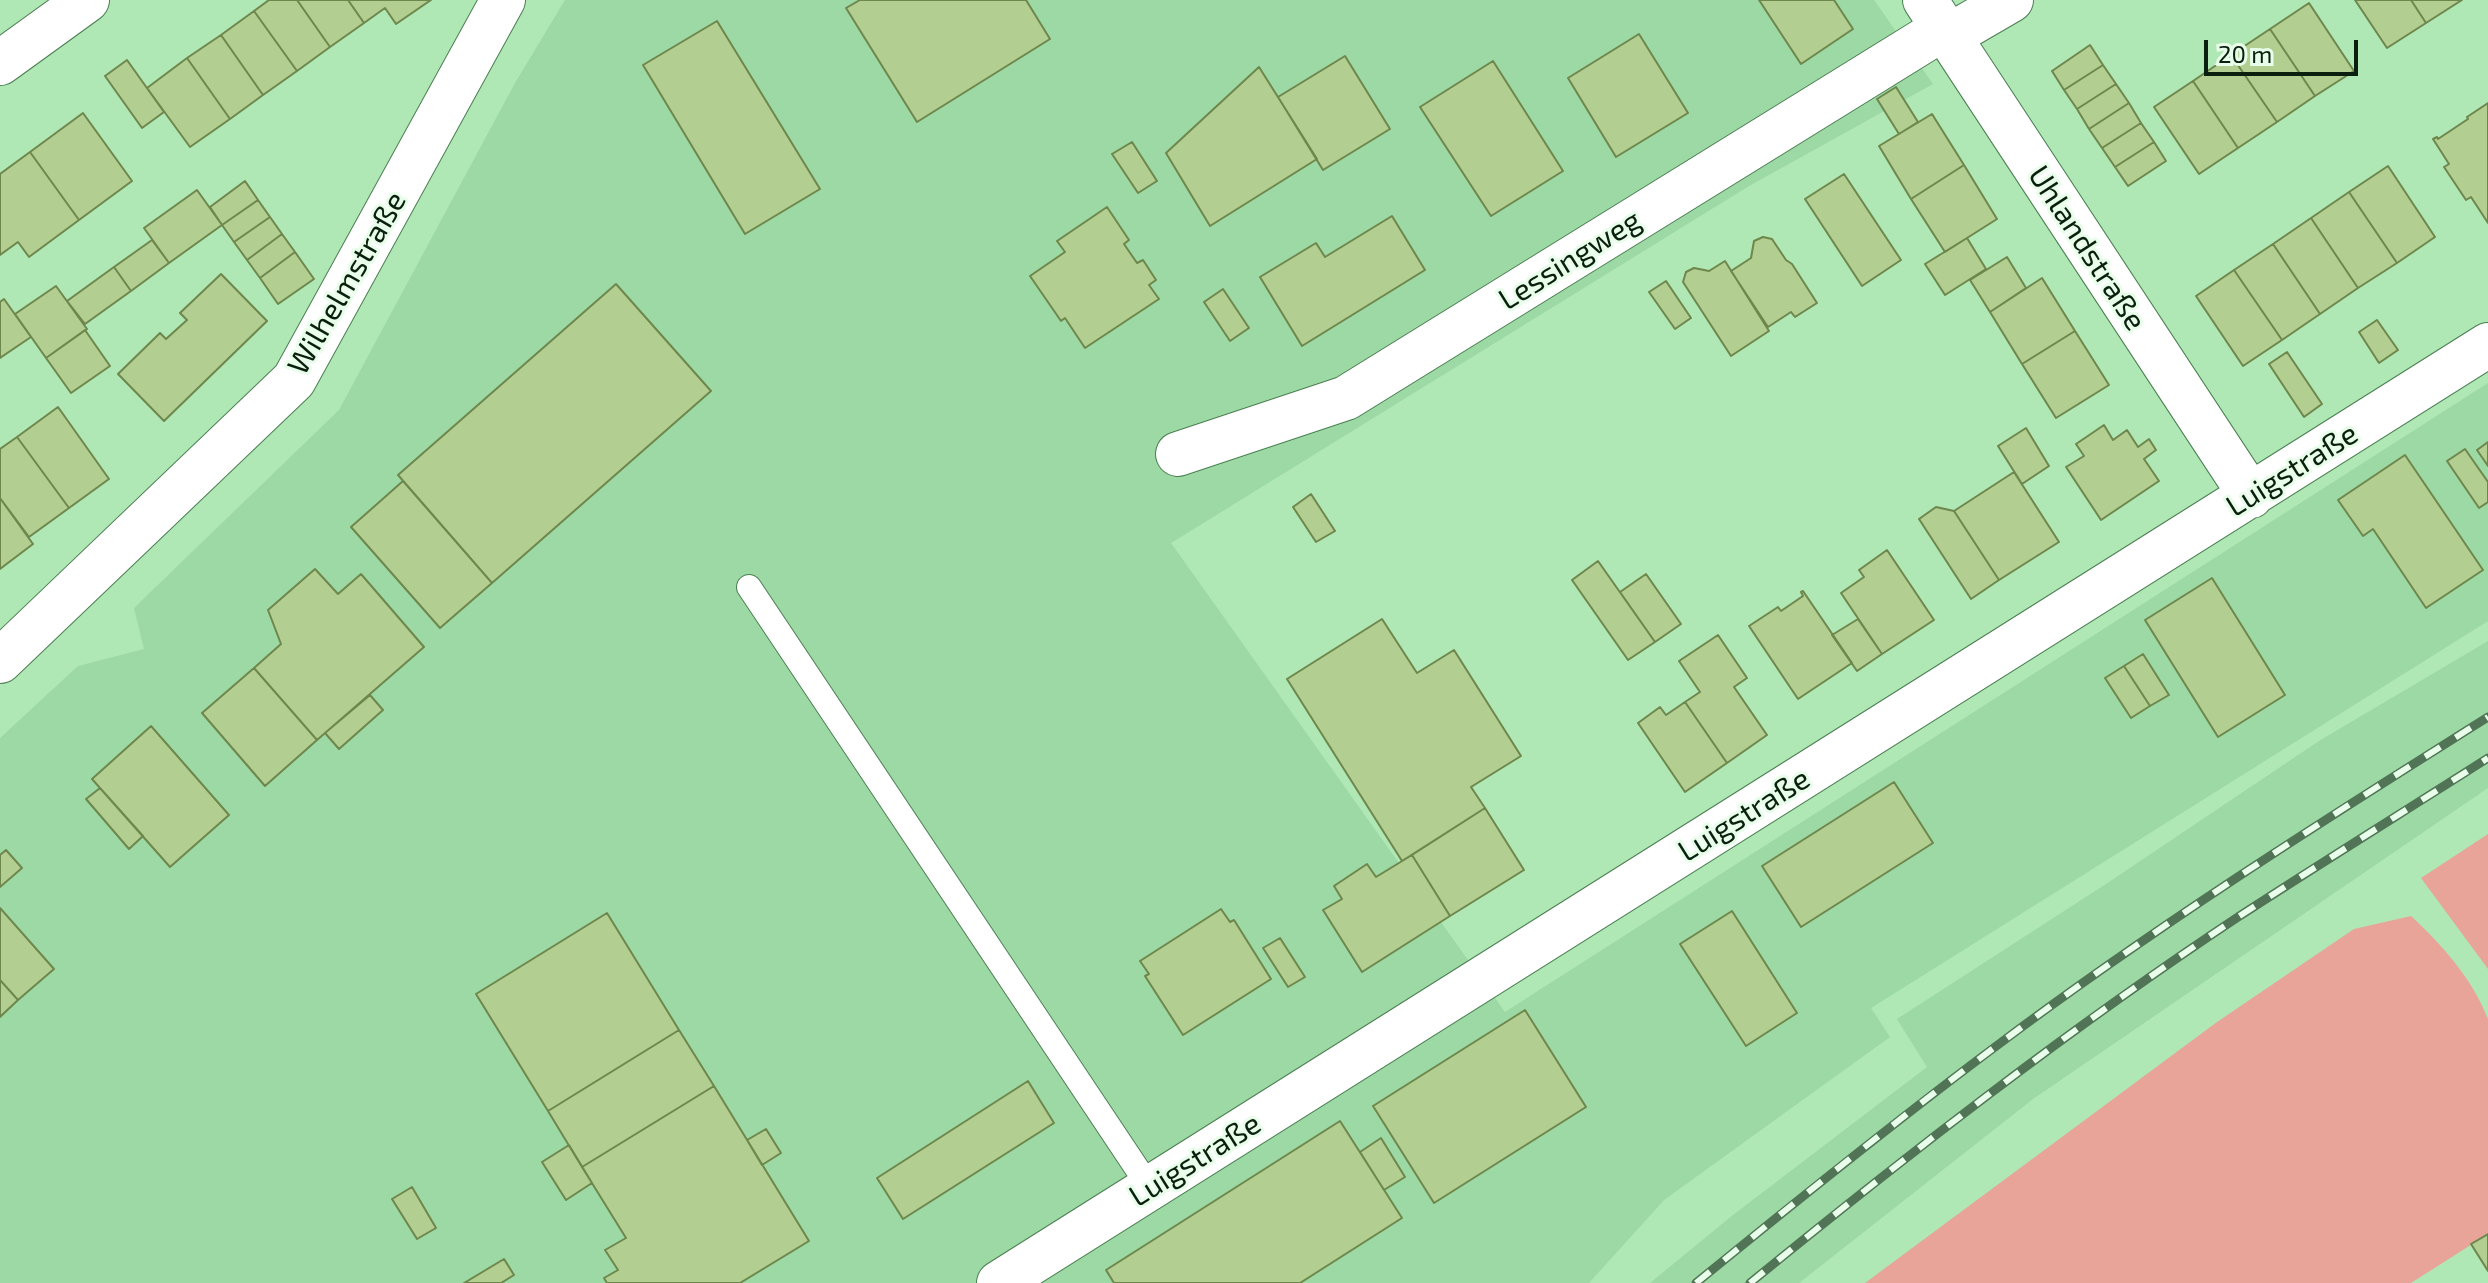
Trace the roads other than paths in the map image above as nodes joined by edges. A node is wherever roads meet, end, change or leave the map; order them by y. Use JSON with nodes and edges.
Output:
{"nodes":[{"id":1,"x":87,"y":0,"type":"edge"},
{"id":2,"x":503,"y":0,"type":"edge"},
{"id":3,"x":2011,"y":0,"type":"edge"},
{"id":4,"x":1939,"y":21,"type":"edge"},
{"id":5,"x":0,"y":63,"type":"edge"},
{"id":6,"x":2488,"y":345,"type":"edge"},
{"id":7,"x":1178,"y":454,"type":"dead end"},
{"id":8,"x":2251,"y":496,"type":"junction"},
{"id":9,"x":749,"y":587,"type":"dead end"},
{"id":10,"x":0,"y":661,"type":"edge"},
{"id":11,"x":1150,"y":1188,"type":"junction"},
{"id":12,"x":999,"y":1283,"type":"edge"}],
"edges":[{"from":1,"to":5,"type":"street"},
{"from":2,"to":10,"type":"street","name":"Wilhelmstraße"},
{"from":3,"to":4,"type":"street","name":"Lessingweg"},
{"from":4,"to":7,"type":"street","name":"Lessingweg"},
{"from":4,"to":8,"type":"street","name":"Uhlandstraße"},
{"from":6,"to":8,"type":"street","name":"Luigstraße"},
{"from":8,"to":11,"type":"street","name":"Luigstraße"},
{"from":9,"to":11,"type":"lane"},
{"from":11,"to":12,"type":"street","name":"Luigstraße"}]}
